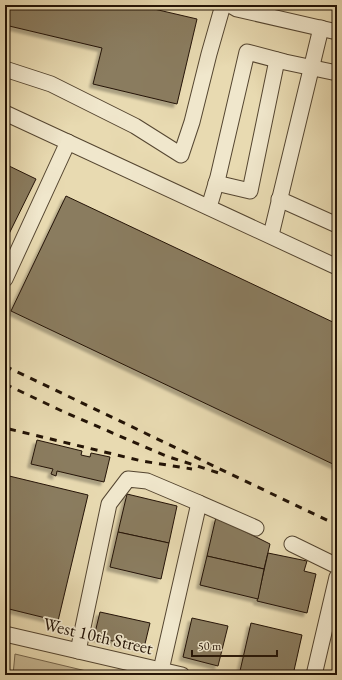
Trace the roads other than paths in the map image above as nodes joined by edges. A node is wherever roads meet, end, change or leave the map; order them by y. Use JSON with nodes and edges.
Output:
{"nodes":[{"id":1,"x":232,"y":6,"type":"edge"},
{"id":2,"x":321,"y":28,"type":"junction"},
{"id":3,"x":337,"y":32,"type":"edge"},
{"id":4,"x":277,"y":60,"type":"junction"},
{"id":5,"x":312,"y":67,"type":"junction"},
{"id":6,"x":5,"y":69,"type":"edge"},
{"id":7,"x":337,"y":72,"type":"edge"},
{"id":8,"x":5,"y":113,"type":"edge"},
{"id":9,"x":68,"y":142,"type":"junction"},
{"id":10,"x":216,"y":183,"type":"junction"},
{"id":11,"x":279,"y":199,"type":"junction"},
{"id":12,"x":209,"y":207,"type":"junction"},
{"id":13,"x":337,"y":226,"type":"edge"},
{"id":14,"x":271,"y":235,"type":"junction"},
{"id":15,"x":337,"y":267,"type":"edge"},
{"id":16,"x":5,"y":279,"type":"edge"},
{"id":17,"x":199,"y":503,"type":"junction"},
{"id":18,"x":256,"y":528,"type":"dead end"},
{"id":19,"x":292,"y":544,"type":"dead end"},
{"id":20,"x":337,"y":566,"type":"edge"},
{"id":21,"x":337,"y":577,"type":"edge"},
{"id":22,"x":5,"y":634,"type":"edge"},
{"id":23,"x":78,"y":651,"type":"junction"},
{"id":24,"x":161,"y":670,"type":"junction"},
{"id":25,"x":182,"y":675,"type":"edge"},
{"id":26,"x":314,"y":675,"type":"edge"}],
"edges":[{"from":1,"to":2,"type":"street"},
{"from":1,"to":6,"type":"street"},
{"from":2,"to":3,"type":"street"},
{"from":2,"to":5,"type":"street"},
{"from":4,"to":5,"type":"street"},
{"from":4,"to":10,"type":"street"},
{"from":4,"to":10,"type":"street"},
{"from":5,"to":7,"type":"street"},
{"from":5,"to":11,"type":"street"},
{"from":8,"to":9,"type":"street"},
{"from":9,"to":12,"type":"street"},
{"from":9,"to":16,"type":"street"},
{"from":10,"to":12,"type":"street"},
{"from":11,"to":13,"type":"street"},
{"from":11,"to":14,"type":"street"},
{"from":12,"to":14,"type":"street"},
{"from":14,"to":15,"type":"street"},
{"from":17,"to":18,"type":"street"},
{"from":17,"to":23,"type":"street"},
{"from":17,"to":24,"type":"street"},
{"from":19,"to":20,"type":"street"},
{"from":21,"to":26,"type":"street"},
{"from":22,"to":23,"type":"street","name":"West 10th Street"},
{"from":23,"to":24,"type":"street","name":"West 10th Street"},
{"from":24,"to":25,"type":"street","name":"West 10th Street"}]}
